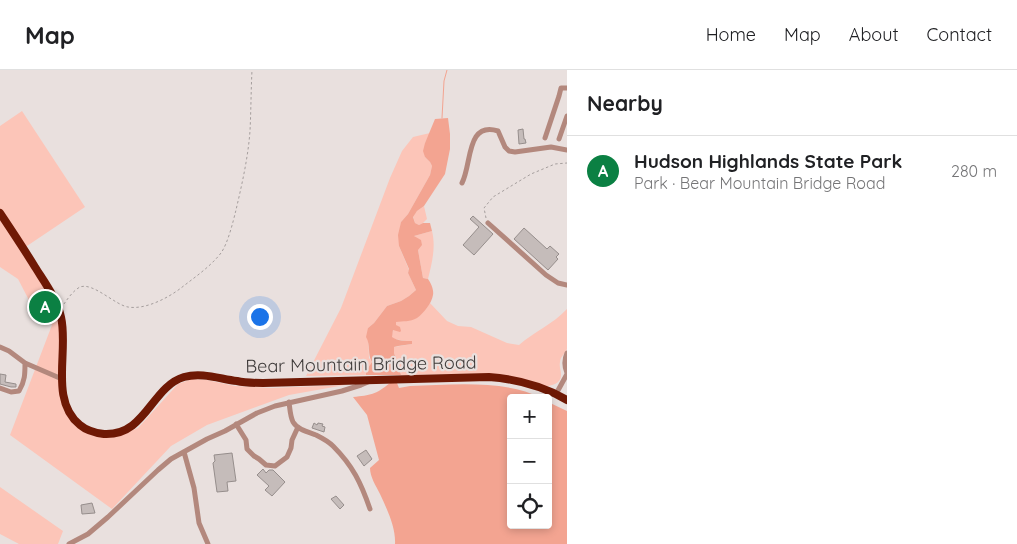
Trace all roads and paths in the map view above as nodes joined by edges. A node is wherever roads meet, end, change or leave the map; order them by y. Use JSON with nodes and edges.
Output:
{"nodes":[{"id":1,"x":252,"y":70,"type":"edge"},
{"id":2,"x":567,"y":88,"type":"edge"},
{"id":3,"x":567,"y":116,"type":"edge"},
{"id":4,"x":545,"y":138,"type":"dead end"},
{"id":5,"x":559,"y":139,"type":"dead end"},
{"id":6,"x":567,"y":150,"type":"edge"},
{"id":7,"x":567,"y":163,"type":"edge"},
{"id":8,"x":462,"y":183,"type":"dead end"},
{"id":9,"x":0,"y":213,"type":"edge"},
{"id":10,"x":488,"y":223,"type":"joint"},
{"id":11,"x":567,"y":285,"type":"edge"},
{"id":12,"x":59,"y":310,"type":"junction"},
{"id":13,"x":0,"y":347,"type":"edge"},
{"id":14,"x":567,"y":353,"type":"edge"},
{"id":15,"x":25,"y":362,"type":"junction"},
{"id":16,"x":567,"y":373,"type":"edge"},
{"id":17,"x":62,"y":379,"type":"junction"},
{"id":18,"x":371,"y":380,"type":"junction"},
{"id":19,"x":0,"y":388,"type":"edge"},
{"id":20,"x":556,"y":394,"type":"junction"},
{"id":21,"x":566,"y":399,"type":"edge"},
{"id":22,"x":289,"y":402,"type":"junction"},
{"id":23,"x":236,"y":424,"type":"junction"},
{"id":24,"x":298,"y":428,"type":"junction"},
{"id":25,"x":184,"y":452,"type":"junction"},
{"id":26,"x":370,"y":510,"type":"dead end"},
{"id":27,"x":69,"y":544,"type":"edge"},
{"id":28,"x":208,"y":544,"type":"edge"}],
"edges":[{"from":1,"to":12,"type":"path"},
{"from":2,"to":4,"type":"street"},
{"from":3,"to":5,"type":"street"},
{"from":6,"to":8,"type":"street"},
{"from":7,"to":10,"type":"path"},
{"from":9,"to":12,"type":"highway","name":"Bear Mountain Bridge Road"},
{"from":10,"to":11,"type":"street"},
{"from":12,"to":17,"type":"highway","name":"Bear Mountain Bridge Road"},
{"from":13,"to":15,"type":"street"},
{"from":14,"to":16,"type":"street"},
{"from":15,"to":17,"type":"street"},
{"from":15,"to":19,"type":"street"},
{"from":16,"to":20,"type":"street"},
{"from":17,"to":18,"type":"highway","name":"Bear Mountain Bridge Road"},
{"from":18,"to":20,"type":"highway","name":"Bear Mountain Bridge Road"},
{"from":18,"to":22,"type":"street"},
{"from":20,"to":21,"type":"highway","name":"Bear Mountain Bridge Road"},
{"from":22,"to":23,"type":"street"},
{"from":22,"to":24,"type":"street"},
{"from":23,"to":24,"type":"street"},
{"from":23,"to":25,"type":"street"},
{"from":24,"to":26,"type":"street"},
{"from":25,"to":27,"type":"street"},
{"from":25,"to":28,"type":"street"}]}
